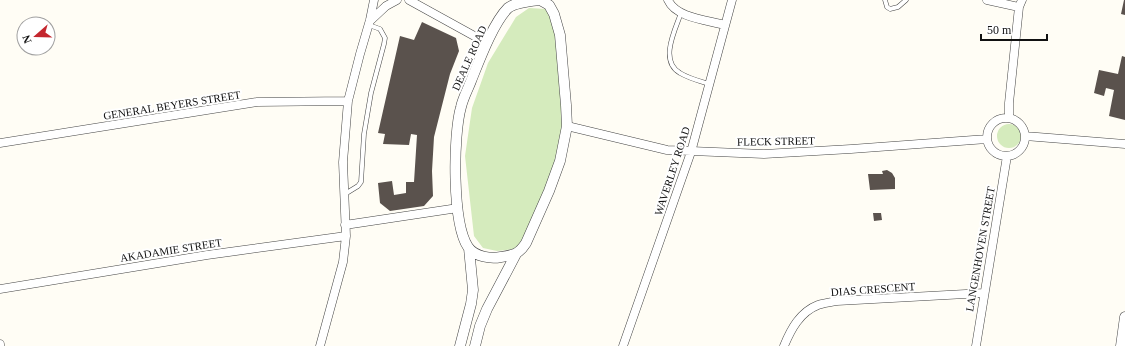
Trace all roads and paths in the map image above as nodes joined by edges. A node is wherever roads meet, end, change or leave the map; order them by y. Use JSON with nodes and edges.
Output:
{"nodes":[{"id":1,"x":374,"y":0,"type":"edge"},
{"id":2,"x":397,"y":0,"type":"edge"},
{"id":3,"x":409,"y":0,"type":"edge"},
{"id":4,"x":668,"y":0,"type":"edge"},
{"id":5,"x":732,"y":0,"type":"edge"},
{"id":6,"x":885,"y":0,"type":"edge"},
{"id":7,"x":906,"y":0,"type":"edge"},
{"id":8,"x":987,"y":0,"type":"edge"},
{"id":9,"x":548,"y":2,"type":"edge"},
{"id":10,"x":510,"y":4,"type":"edge"},
{"id":11,"x":1021,"y":4,"type":"edge"},
{"id":12,"x":681,"y":13,"type":"junction"},
{"id":13,"x":370,"y":23,"type":"junction"},
{"id":14,"x":725,"y":25,"type":"junction"},
{"id":15,"x":487,"y":43,"type":"junction"},
{"id":16,"x":709,"y":84,"type":"junction"},
{"id":17,"x":348,"y":101,"type":"junction"},
{"id":18,"x":1009,"y":118,"type":"junction"},
{"id":19,"x":567,"y":126,"type":"junction"},
{"id":20,"x":1025,"y":136,"type":"junction"},
{"id":21,"x":987,"y":139,"type":"junction"},
{"id":22,"x":0,"y":143,"type":"edge"},
{"id":23,"x":1125,"y":144,"type":"edge"},
{"id":24,"x":691,"y":152,"type":"junction"},
{"id":25,"x":1008,"y":156,"type":"junction"},
{"id":26,"x":344,"y":195,"type":"junction"},
{"id":27,"x":458,"y":208,"type":"junction"},
{"id":28,"x":346,"y":225,"type":"junction"},
{"id":29,"x":346,"y":236,"type":"junction"},
{"id":30,"x":469,"y":248,"type":"junction"},
{"id":31,"x":516,"y":254,"type":"junction"},
{"id":32,"x":0,"y":288,"type":"edge"},
{"id":33,"x":984,"y":293,"type":"junction"},
{"id":34,"x":1125,"y":317,"type":"edge"},
{"id":35,"x":320,"y":346,"type":"edge"},
{"id":36,"x":460,"y":346,"type":"edge"},
{"id":37,"x":475,"y":346,"type":"edge"},
{"id":38,"x":623,"y":346,"type":"edge"},
{"id":39,"x":784,"y":346,"type":"edge"},
{"id":40,"x":976,"y":346,"type":"edge"},
{"id":41,"x":1121,"y":346,"type":"edge"}],
"edges":[{"from":1,"to":13,"type":"street"},
{"from":2,"to":13,"type":"street"},
{"from":3,"to":15,"type":"street"},
{"from":4,"to":12,"type":"street"},
{"from":5,"to":14,"type":"street","name":"WAVERLEY ROAD"},
{"from":6,"to":7,"type":"lane"},
{"from":8,"to":11,"type":"street"},
{"from":9,"to":10,"type":"street","name":"DEALE ROAD"},
{"from":9,"to":19,"type":"street","name":"DEALE ROAD"},
{"from":10,"to":15,"type":"street","name":"DEALE ROAD"},
{"from":11,"to":18,"type":"street"},
{"from":12,"to":14,"type":"street"},
{"from":12,"to":16,"type":"lane"},
{"from":13,"to":17,"type":"street"},
{"from":13,"to":26,"type":"lane"},
{"from":14,"to":16,"type":"street","name":"WAVERLEY ROAD"},
{"from":15,"to":27,"type":"street","name":"DEALE ROAD"},
{"from":16,"to":24,"type":"street","name":"WAVERLEY ROAD"},
{"from":17,"to":22,"type":"street","name":"GENERAL BEYERS STREET"},
{"from":17,"to":26,"type":"street"},
{"from":18,"to":20,"type":"street"},
{"from":18,"to":21,"type":"street"},
{"from":19,"to":24,"type":"street","name":"FLECK STREET"},
{"from":19,"to":31,"type":"street","name":"DEALE ROAD"},
{"from":20,"to":23,"type":"street"},
{"from":20,"to":25,"type":"street"},
{"from":21,"to":24,"type":"street","name":"FLECK STREET"},
{"from":21,"to":25,"type":"street"},
{"from":24,"to":38,"type":"street","name":"WAVERLEY ROAD"},
{"from":25,"to":33,"type":"street","name":"LANGENHOVEN STREET"},
{"from":26,"to":28,"type":"street"},
{"from":27,"to":28,"type":"street"},
{"from":27,"to":30,"type":"street","name":"DEALE ROAD"},
{"from":28,"to":29,"type":"street"},
{"from":29,"to":32,"type":"street","name":"AKADAMIE STREET"},
{"from":29,"to":35,"type":"street"},
{"from":30,"to":31,"type":"street"},
{"from":30,"to":36,"type":"street","name":"DEALE ROAD"},
{"from":31,"to":37,"type":"street","name":"DEALE ROAD"},
{"from":33,"to":39,"type":"street","name":"DIAS CRESCENT"},
{"from":33,"to":40,"type":"street","name":"LANGENHOVEN STREET"},
{"from":34,"to":41,"type":"street"}]}
